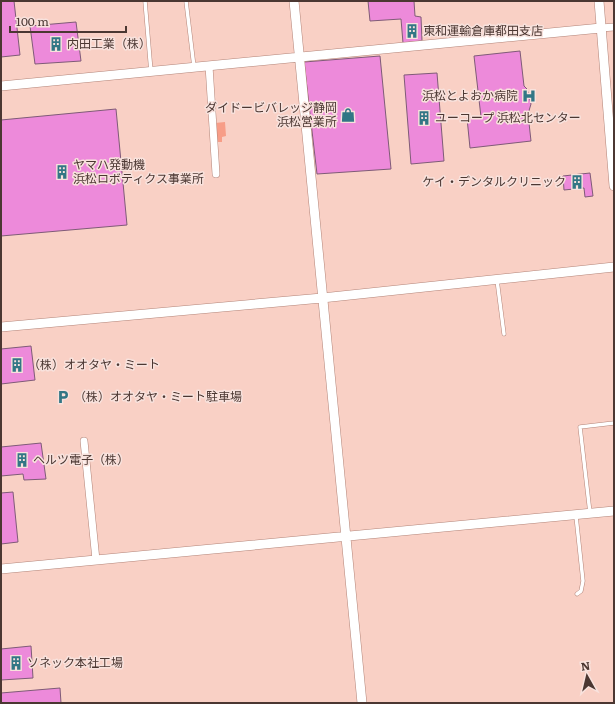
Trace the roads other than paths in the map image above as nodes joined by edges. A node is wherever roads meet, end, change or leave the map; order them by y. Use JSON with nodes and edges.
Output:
{"nodes":[{"id":1,"x":145,"y":1,"type":"edge"},
{"id":2,"x":186,"y":1,"type":"edge"},
{"id":3,"x":294,"y":1,"type":"edge"},
{"id":4,"x":599,"y":1,"type":"edge"},
{"id":5,"x":614,"y":27,"type":"edge"},
{"id":6,"x":601,"y":28,"type":"junction"},
{"id":7,"x":299,"y":58,"type":"junction"},
{"id":8,"x":209,"y":66,"type":"junction"},
{"id":9,"x":194,"y":68,"type":"junction"},
{"id":10,"x":151,"y":72,"type":"junction"},
{"id":11,"x":1,"y":86,"type":"edge"},
{"id":12,"x":216,"y":174,"type":"dead end"},
{"id":13,"x":614,"y":186,"type":"edge"},
{"id":14,"x":614,"y":267,"type":"edge"},
{"id":15,"x":497,"y":279,"type":"junction"},
{"id":16,"x":322,"y":298,"type":"junction"},
{"id":17,"x":1,"y":327,"type":"edge"},
{"id":18,"x":504,"y":334,"type":"dead end"},
{"id":19,"x":614,"y":423,"type":"edge"},
{"id":20,"x":84,"y":441,"type":"dead end"},
{"id":21,"x":614,"y":511,"type":"edge"},
{"id":22,"x":590,"y":514,"type":"junction"},
{"id":23,"x":576,"y":515,"type":"junction"},
{"id":24,"x":346,"y":536,"type":"junction"},
{"id":25,"x":96,"y":560,"type":"junction"},
{"id":26,"x":1,"y":569,"type":"edge"},
{"id":27,"x":577,"y":594,"type":"dead end"},
{"id":28,"x":362,"y":703,"type":"edge"}],
"edges":[{"from":1,"to":10,"type":"lane"},
{"from":2,"to":9,"type":"lane"},
{"from":3,"to":7,"type":"street"},
{"from":4,"to":6,"type":"street"},
{"from":5,"to":6,"type":"street"},
{"from":6,"to":7,"type":"street"},
{"from":6,"to":13,"type":"street"},
{"from":7,"to":8,"type":"street"},
{"from":7,"to":16,"type":"street"},
{"from":8,"to":9,"type":"street"},
{"from":8,"to":12,"type":"street"},
{"from":9,"to":10,"type":"street"},
{"from":10,"to":11,"type":"street"},
{"from":14,"to":15,"type":"street"},
{"from":15,"to":16,"type":"street"},
{"from":15,"to":18,"type":"lane"},
{"from":16,"to":17,"type":"street"},
{"from":16,"to":24,"type":"street"},
{"from":19,"to":22,"type":"lane"},
{"from":20,"to":25,"type":"street"},
{"from":21,"to":22,"type":"street"},
{"from":22,"to":23,"type":"street"},
{"from":23,"to":24,"type":"street"},
{"from":23,"to":27,"type":"lane"},
{"from":24,"to":25,"type":"street"},
{"from":24,"to":28,"type":"street"},
{"from":25,"to":26,"type":"street"}]}
